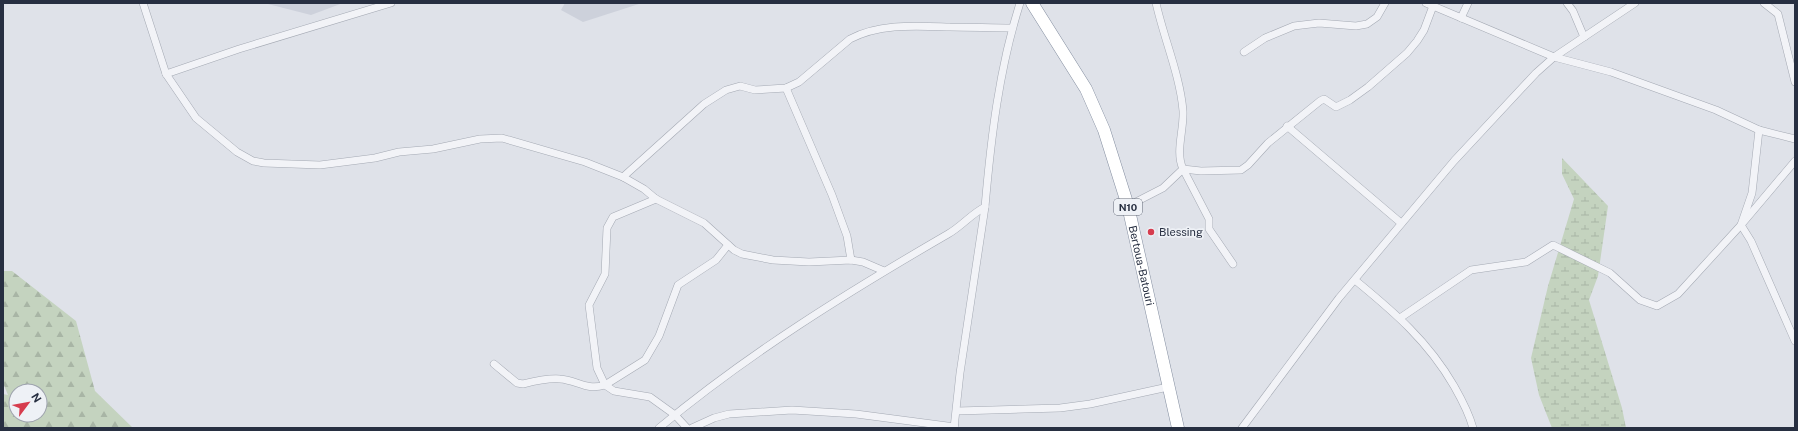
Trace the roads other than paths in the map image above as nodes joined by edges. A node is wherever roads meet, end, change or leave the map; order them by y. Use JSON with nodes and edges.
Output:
{"nodes":[{"id":1,"x":143,"y":3,"type":"edge"},
{"id":2,"x":391,"y":3,"type":"edge"},
{"id":3,"x":1020,"y":3,"type":"edge"},
{"id":4,"x":1032,"y":3,"type":"edge"},
{"id":5,"x":1156,"y":3,"type":"edge"},
{"id":6,"x":1384,"y":3,"type":"edge"},
{"id":7,"x":1468,"y":3,"type":"edge"},
{"id":8,"x":1567,"y":3,"type":"edge"},
{"id":9,"x":1635,"y":3,"type":"edge"},
{"id":10,"x":1764,"y":3,"type":"edge"},
{"id":11,"x":1429,"y":4,"type":"edge"},
{"id":12,"x":1461,"y":18,"type":"junction"},
{"id":13,"x":1012,"y":28,"type":"junction"},
{"id":14,"x":1584,"y":37,"type":"junction"},
{"id":15,"x":1244,"y":52,"type":"dead end"},
{"id":16,"x":1554,"y":57,"type":"junction"},
{"id":17,"x":166,"y":74,"type":"junction"},
{"id":18,"x":1795,"y":82,"type":"edge"},
{"id":19,"x":786,"y":88,"type":"junction"},
{"id":20,"x":1287,"y":126,"type":"junction"},
{"id":21,"x":1759,"y":130,"type":"junction"},
{"id":22,"x":1795,"y":139,"type":"edge"},
{"id":23,"x":1795,"y":161,"type":"edge"},
{"id":24,"x":1183,"y":169,"type":"junction"},
{"id":25,"x":624,"y":177,"type":"junction"},
{"id":26,"x":656,"y":199,"type":"junction"},
{"id":27,"x":1128,"y":206,"type":"junction"},
{"id":28,"x":985,"y":207,"type":"junction"},
{"id":29,"x":1401,"y":223,"type":"junction"},
{"id":30,"x":1741,"y":225,"type":"junction"},
{"id":31,"x":728,"y":245,"type":"junction"},
{"id":32,"x":851,"y":260,"type":"junction"},
{"id":33,"x":1233,"y":264,"type":"dead end"},
{"id":34,"x":884,"y":271,"type":"junction"},
{"id":35,"x":1354,"y":280,"type":"junction"},
{"id":36,"x":1400,"y":318,"type":"junction"},
{"id":37,"x":1795,"y":340,"type":"edge"},
{"id":38,"x":494,"y":364,"type":"dead end"},
{"id":39,"x":605,"y":385,"type":"junction"},
{"id":40,"x":1168,"y":387,"type":"junction"},
{"id":41,"x":957,"y":411,"type":"junction"},
{"id":42,"x":675,"y":415,"type":"junction"},
{"id":43,"x":955,"y":427,"type":"edge"},
{"id":44,"x":660,"y":428,"type":"edge"},
{"id":45,"x":687,"y":428,"type":"edge"},
{"id":46,"x":692,"y":428,"type":"edge"},
{"id":47,"x":1178,"y":428,"type":"edge"},
{"id":48,"x":1242,"y":428,"type":"edge"},
{"id":49,"x":1473,"y":428,"type":"edge"}],
"edges":[{"from":1,"to":17,"type":"street"},
{"from":2,"to":17,"type":"street"},
{"from":3,"to":13,"type":"street"},
{"from":4,"to":27,"type":"highway","name":"Bertoua-Batouri","number":"N10"},
{"from":5,"to":24,"type":"street"},
{"from":6,"to":15,"type":"street"},
{"from":7,"to":12,"type":"street"},
{"from":8,"to":14,"type":"street"},
{"from":9,"to":14,"type":"street"},
{"from":10,"to":18,"type":"street"},
{"from":11,"to":12,"type":"street"},
{"from":11,"to":20,"type":"street"},
{"from":12,"to":16,"type":"street"},
{"from":13,"to":19,"type":"street"},
{"from":13,"to":28,"type":"street"},
{"from":14,"to":16,"type":"street"},
{"from":16,"to":21,"type":"street"},
{"from":16,"to":29,"type":"street"},
{"from":17,"to":25,"type":"street"},
{"from":19,"to":25,"type":"street"},
{"from":19,"to":32,"type":"street"},
{"from":20,"to":24,"type":"street"},
{"from":20,"to":29,"type":"street"},
{"from":21,"to":22,"type":"street"},
{"from":21,"to":30,"type":"street"},
{"from":23,"to":30,"type":"street"},
{"from":24,"to":27,"type":"street"},
{"from":24,"to":33,"type":"street"},
{"from":25,"to":26,"type":"street"},
{"from":26,"to":31,"type":"street"},
{"from":26,"to":39,"type":"street"},
{"from":27,"to":40,"type":"highway","name":"Bertoua-Batouri","number":"N10"},
{"from":28,"to":34,"type":"street"},
{"from":28,"to":41,"type":"street"},
{"from":29,"to":35,"type":"street"},
{"from":30,"to":36,"type":"street"},
{"from":30,"to":37,"type":"street"},
{"from":31,"to":32,"type":"street"},
{"from":31,"to":39,"type":"street"},
{"from":32,"to":34,"type":"street"},
{"from":34,"to":42,"type":"street"},
{"from":35,"to":36,"type":"street"},
{"from":35,"to":48,"type":"street"},
{"from":36,"to":49,"type":"street"},
{"from":38,"to":39,"type":"street"},
{"from":39,"to":42,"type":"street"},
{"from":40,"to":41,"type":"street"},
{"from":40,"to":47,"type":"highway","name":"Bertoua-Batouri","number":"N10"},
{"from":41,"to":43,"type":"street"},
{"from":42,"to":44,"type":"street"},
{"from":42,"to":45,"type":"street"},
{"from":43,"to":46,"type":"street"}]}
